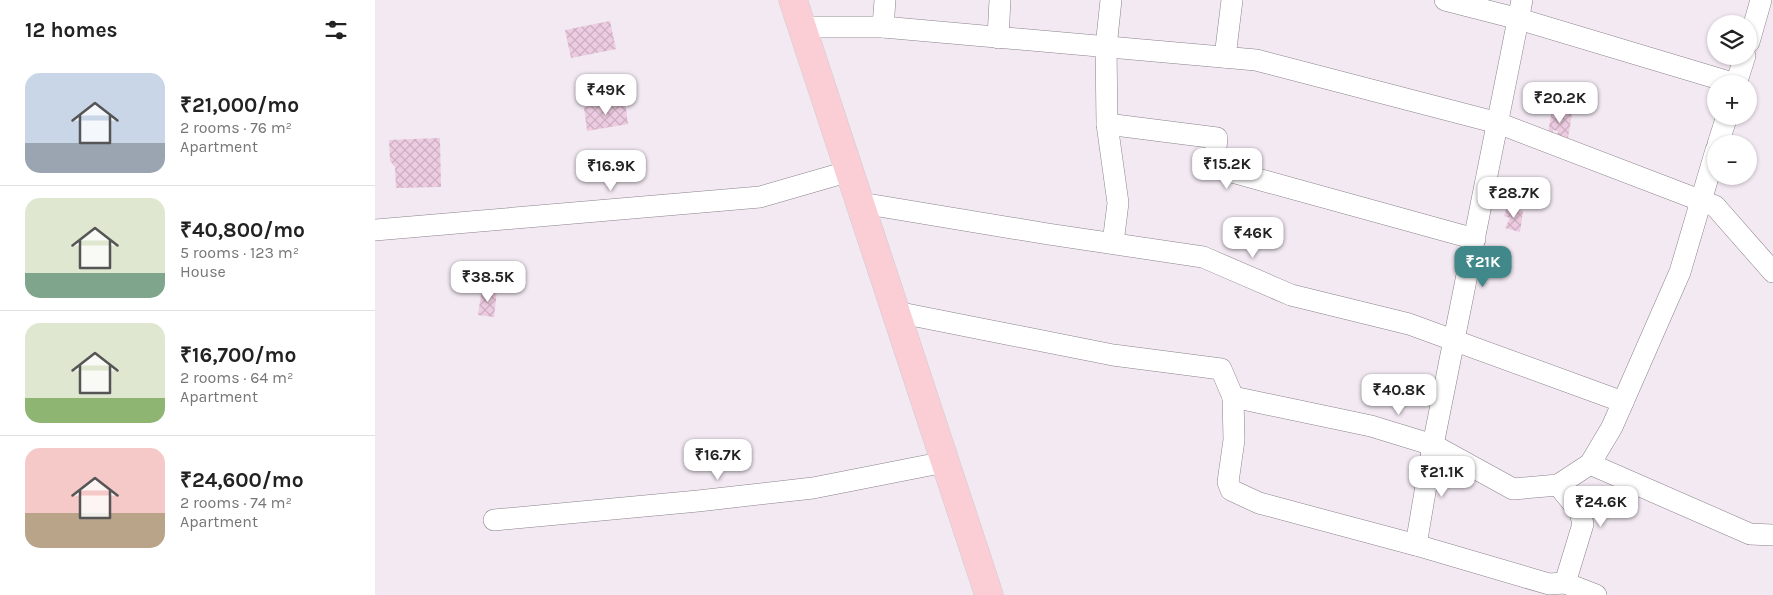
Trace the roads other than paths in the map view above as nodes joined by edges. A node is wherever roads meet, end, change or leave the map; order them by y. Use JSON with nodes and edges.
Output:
{"nodes":[{"id":1,"x":793,"y":0,"type":"edge"},
{"id":2,"x":885,"y":0,"type":"edge"},
{"id":3,"x":1000,"y":0,"type":"edge"},
{"id":4,"x":1111,"y":0,"type":"edge"},
{"id":5,"x":1232,"y":0,"type":"edge"},
{"id":6,"x":1445,"y":0,"type":"edge"},
{"id":7,"x":1761,"y":0,"type":"edge"},
{"id":8,"x":1520,"y":9,"type":"edge"},
{"id":9,"x":1757,"y":15,"type":"edge"},
{"id":10,"x":803,"y":27,"type":"junction"},
{"id":11,"x":883,"y":27,"type":"junction"},
{"id":12,"x":998,"y":38,"type":"junction"},
{"id":13,"x":1106,"y":47,"type":"junction"},
{"id":14,"x":1225,"y":57,"type":"junction"},
{"id":15,"x":1710,"y":75,"type":"edge"},
{"id":16,"x":1499,"y":123,"type":"junction"},
{"id":17,"x":1107,"y":124,"type":"junction"},
{"id":18,"x":850,"y":171,"type":"junction"},
{"id":19,"x":1707,"y":181,"type":"edge"},
{"id":20,"x":1701,"y":201,"type":"junction"},
{"id":21,"x":861,"y":203,"type":"junction"},
{"id":22,"x":375,"y":230,"type":"edge"},
{"id":23,"x":1475,"y":239,"type":"junction"},
{"id":24,"x":1113,"y":243,"type":"junction"},
{"id":25,"x":1773,"y":272,"type":"edge"},
{"id":26,"x":896,"y":312,"type":"junction"},
{"id":27,"x":1454,"y":341,"type":"junction"},
{"id":28,"x":1233,"y":397,"type":"junction"},
{"id":29,"x":1623,"y":402,"type":"junction"},
{"id":30,"x":1433,"y":445,"type":"junction"},
{"id":31,"x":945,"y":462,"type":"junction"},
{"id":32,"x":1590,"y":464,"type":"junction"},
{"id":33,"x":1558,"y":485,"type":"junction"},
{"id":34,"x":494,"y":520,"type":"dead end"},
{"id":35,"x":1773,"y":535,"type":"edge"},
{"id":36,"x":1416,"y":545,"type":"junction"},
{"id":37,"x":1565,"y":583,"type":"junction"},
{"id":38,"x":989,"y":595,"type":"edge"},
{"id":39,"x":1596,"y":595,"type":"edge"}],
"edges":[{"from":1,"to":10,"type":"main road"},
{"from":2,"to":11,"type":"street"},
{"from":3,"to":12,"type":"street"},
{"from":4,"to":13,"type":"street"},
{"from":5,"to":14,"type":"street"},
{"from":6,"to":8,"type":"street"},
{"from":7,"to":9,"type":"street"},
{"from":8,"to":15,"type":"street"},
{"from":8,"to":16,"type":"street"},
{"from":10,"to":11,"type":"street"},
{"from":10,"to":18,"type":"main road"},
{"from":11,"to":12,"type":"street"},
{"from":12,"to":13,"type":"street"},
{"from":13,"to":14,"type":"street"},
{"from":13,"to":17,"type":"street"},
{"from":14,"to":16,"type":"street"},
{"from":16,"to":20,"type":"street"},
{"from":16,"to":23,"type":"street"},
{"from":17,"to":23,"type":"street"},
{"from":17,"to":24,"type":"street"},
{"from":18,"to":21,"type":"main road"},
{"from":18,"to":22,"type":"street"},
{"from":19,"to":20,"type":"street"},
{"from":20,"to":25,"type":"street"},
{"from":20,"to":29,"type":"street"},
{"from":21,"to":24,"type":"street"},
{"from":21,"to":26,"type":"main road"},
{"from":23,"to":27,"type":"street"},
{"from":24,"to":27,"type":"street"},
{"from":26,"to":28,"type":"street"},
{"from":26,"to":31,"type":"main road"},
{"from":27,"to":29,"type":"street"},
{"from":27,"to":30,"type":"street"},
{"from":28,"to":30,"type":"street"},
{"from":28,"to":36,"type":"street"},
{"from":29,"to":32,"type":"street"},
{"from":30,"to":33,"type":"street"},
{"from":30,"to":36,"type":"street"},
{"from":31,"to":34,"type":"street"},
{"from":31,"to":38,"type":"main road"},
{"from":32,"to":33,"type":"street"},
{"from":32,"to":35,"type":"street"},
{"from":33,"to":37,"type":"street"},
{"from":36,"to":37,"type":"street"},
{"from":37,"to":39,"type":"street"}]}
